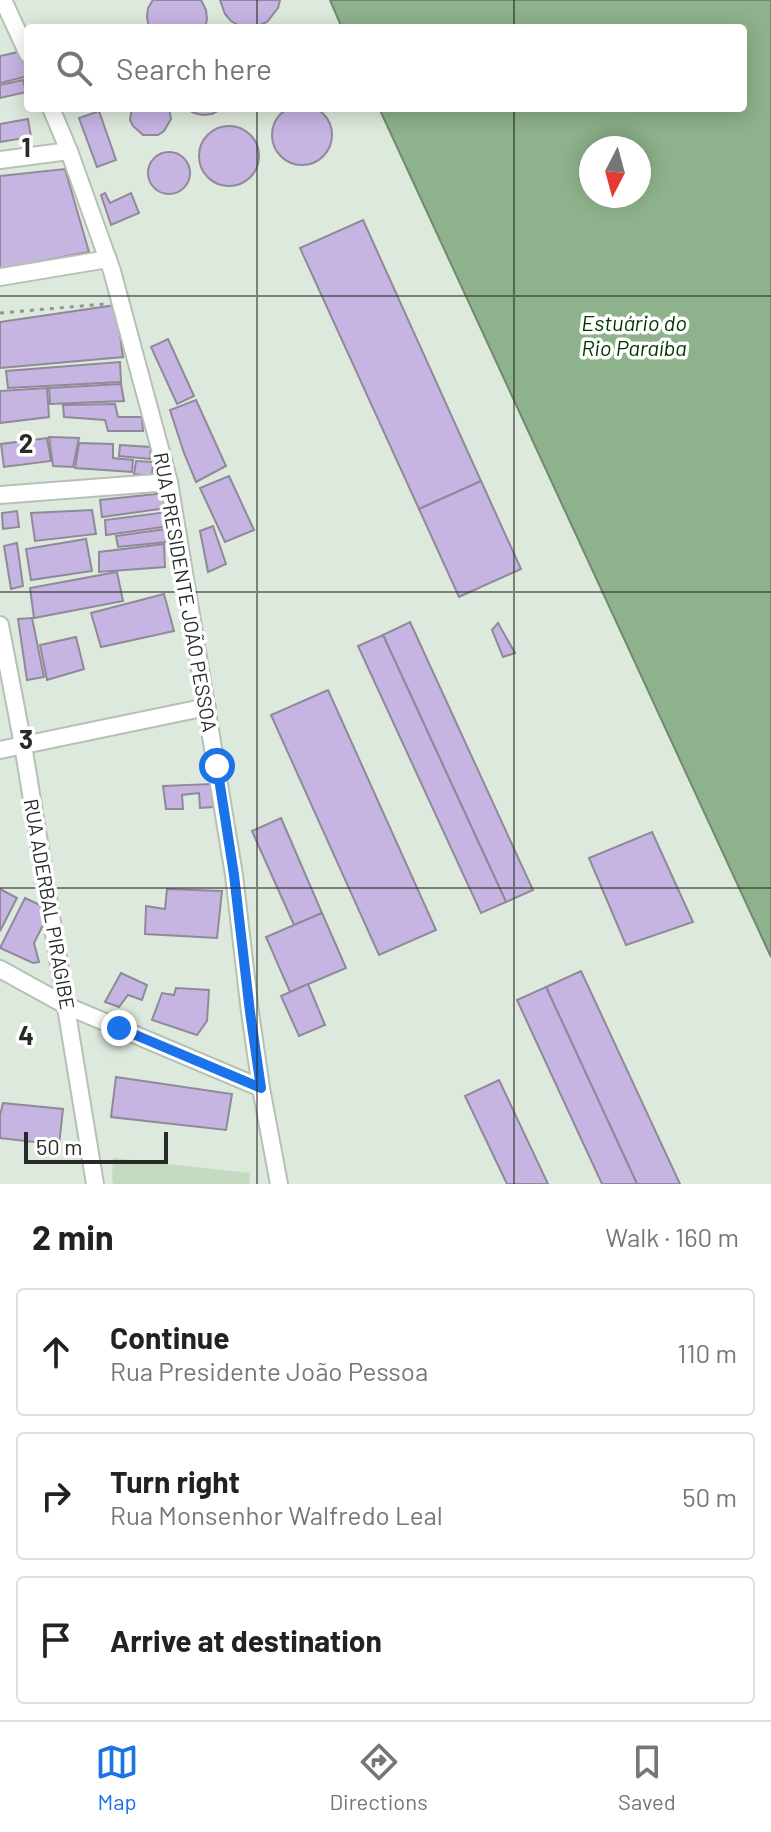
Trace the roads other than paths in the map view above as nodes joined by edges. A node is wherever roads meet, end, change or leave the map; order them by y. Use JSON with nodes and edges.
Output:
{"nodes":[{"id":1,"x":3,"y":0,"type":"edge"},
{"id":2,"x":24,"y":45,"type":"edge"},
{"id":3,"x":53,"y":112,"type":"edge"},
{"id":4,"x":69,"y":151,"type":"junction"},
{"id":5,"x":0,"y":160,"type":"edge"},
{"id":6,"x":108,"y":259,"type":"junction"},
{"id":7,"x":0,"y":277,"type":"edge"},
{"id":8,"x":169,"y":482,"type":"junction"},
{"id":9,"x":0,"y":495,"type":"edge"},
{"id":10,"x":0,"y":625,"type":"edge"},
{"id":11,"x":207,"y":707,"type":"junction"},
{"id":12,"x":23,"y":745,"type":"junction"},
{"id":13,"x":0,"y":750,"type":"edge"},
{"id":14,"x":0,"y":969,"type":"edge"},
{"id":15,"x":67,"y":1006,"type":"junction"},
{"id":16,"x":261,"y":1088,"type":"junction"},
{"id":17,"x":95,"y":1184,"type":"edge"},
{"id":18,"x":279,"y":1184,"type":"edge"}],
"edges":[{"from":1,"to":2,"type":"street"},
{"from":3,"to":4,"type":"street","name":"RUA PRESIDENTE JOÃO PESSOA"},
{"from":4,"to":5,"type":"street"},
{"from":4,"to":6,"type":"street","name":"RUA PRESIDENTE JOÃO PESSOA"},
{"from":6,"to":7,"type":"street"},
{"from":6,"to":8,"type":"street","name":"RUA PRESIDENTE JOÃO PESSOA"},
{"from":8,"to":9,"type":"street"},
{"from":8,"to":11,"type":"street","name":"RUA PRESIDENTE JOÃO PESSOA"},
{"from":10,"to":12,"type":"street","name":"RUA ADERBAL PIRAGIBE"},
{"from":11,"to":12,"type":"street"},
{"from":11,"to":16,"type":"street","name":"RUA PRESIDENTE JOÃO PESSOA"},
{"from":12,"to":13,"type":"street"},
{"from":12,"to":15,"type":"street","name":"RUA ADERBAL PIRAGIBE"},
{"from":14,"to":15,"type":"street"},
{"from":15,"to":16,"type":"street"},
{"from":15,"to":17,"type":"street","name":"RUA ADERBAL PIRAGIBE"},
{"from":16,"to":18,"type":"street","name":"RUA PRESIDENTE JOÃO PESSOA"}]}
